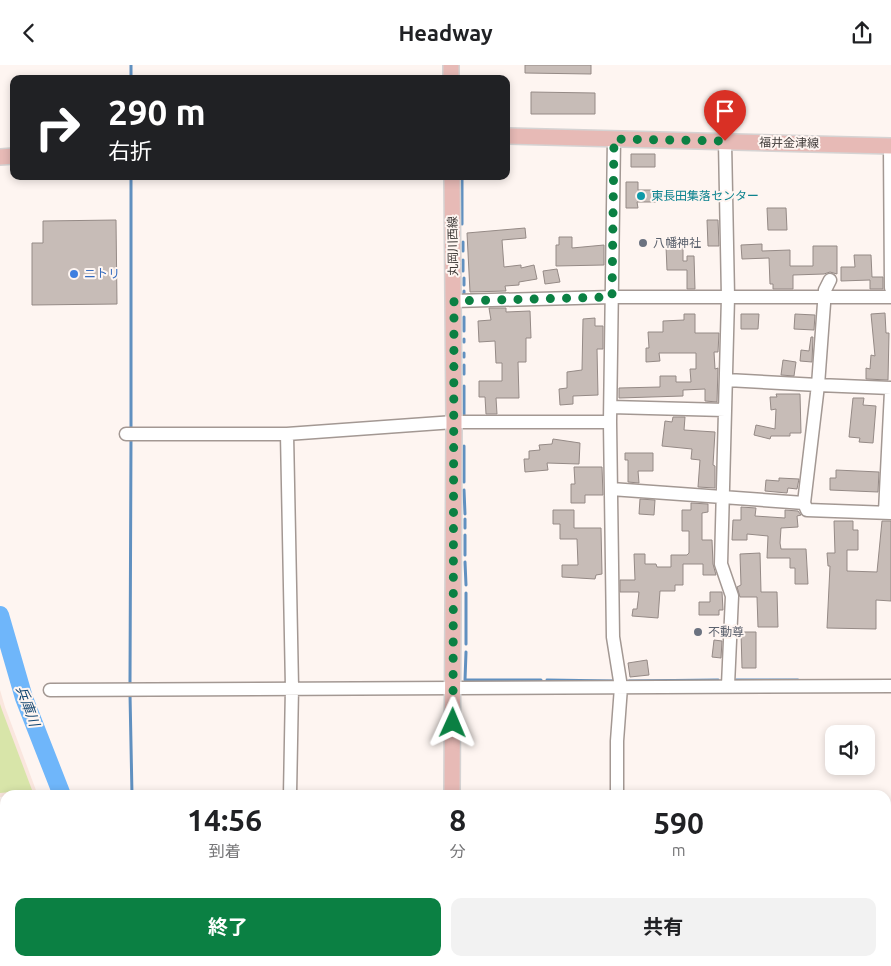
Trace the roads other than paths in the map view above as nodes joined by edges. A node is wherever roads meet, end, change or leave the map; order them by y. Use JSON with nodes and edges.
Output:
{"nodes":[{"id":1,"x":510,"y":136,"type":"edge"},
{"id":2,"x":614,"y":139,"type":"junction"},
{"id":3,"x":725,"y":141,"type":"junction"},
{"id":4,"x":890,"y":146,"type":"edge"},
{"id":5,"x":452,"y":180,"type":"edge"},
{"id":6,"x":830,"y":280,"type":"dead end"},
{"id":7,"x":891,"y":288,"type":"edge"},
{"id":8,"x":612,"y":297,"type":"junction"},
{"id":9,"x":728,"y":297,"type":"junction"},
{"id":10,"x":891,"y":297,"type":"edge"},
{"id":11,"x":826,"y":298,"type":"junction"},
{"id":12,"x":454,"y":301,"type":"junction"},
{"id":13,"x":726,"y":380,"type":"junction"},
{"id":14,"x":818,"y":385,"type":"junction"},
{"id":15,"x":891,"y":391,"type":"edge"},
{"id":16,"x":611,"y":407,"type":"junction"},
{"id":17,"x":726,"y":410,"type":"junction"},
{"id":18,"x":610,"y":422,"type":"junction"},
{"id":19,"x":454,"y":423,"type":"junction"},
{"id":20,"x":126,"y":434,"type":"dead end"},
{"id":21,"x":287,"y":434,"type":"junction"},
{"id":22,"x":611,"y":489,"type":"junction"},
{"id":23,"x":722,"y":498,"type":"junction"},
{"id":24,"x":806,"y":506,"type":"junction"},
{"id":25,"x":888,"y":512,"type":"edge"},
{"id":26,"x":728,"y":685,"type":"junction"},
{"id":27,"x":891,"y":686,"type":"edge"},
{"id":28,"x":292,"y":687,"type":"junction"},
{"id":29,"x":453,"y":687,"type":"junction"},
{"id":30,"x":621,"y":687,"type":"junction"},
{"id":31,"x":50,"y":690,"type":"dead end"},
{"id":32,"x":290,"y":790,"type":"edge"},
{"id":33,"x":452,"y":790,"type":"edge"},
{"id":34,"x":617,"y":790,"type":"edge"}],
"edges":[{"from":1,"to":2,"type":"main road","name":"福井金津線"},
{"from":2,"to":3,"type":"main road","name":"福井金津線"},
{"from":2,"to":8,"type":"street"},
{"from":3,"to":4,"type":"main road","name":"福井金津線"},
{"from":3,"to":9,"type":"street"},
{"from":4,"to":7,"type":"street"},
{"from":5,"to":12,"type":"main road","name":"丸岡川西線"},
{"from":6,"to":11,"type":"street"},
{"from":8,"to":9,"type":"street"},
{"from":8,"to":12,"type":"street"},
{"from":8,"to":16,"type":"street"},
{"from":9,"to":11,"type":"street"},
{"from":9,"to":13,"type":"street"},
{"from":10,"to":11,"type":"street"},
{"from":11,"to":14,"type":"street"},
{"from":12,"to":19,"type":"main road","name":"丸岡川西線"},
{"from":13,"to":14,"type":"street"},
{"from":13,"to":17,"type":"street"},
{"from":14,"to":15,"type":"street"},
{"from":14,"to":24,"type":"street"},
{"from":15,"to":25,"type":"street"},
{"from":16,"to":17,"type":"street"},
{"from":16,"to":18,"type":"street"},
{"from":17,"to":23,"type":"street"},
{"from":18,"to":19,"type":"street"},
{"from":18,"to":22,"type":"street"},
{"from":19,"to":21,"type":"street"},
{"from":19,"to":29,"type":"main road","name":"丸岡川西線"},
{"from":20,"to":21,"type":"street"},
{"from":21,"to":28,"type":"street"},
{"from":22,"to":23,"type":"street"},
{"from":22,"to":30,"type":"street"},
{"from":23,"to":24,"type":"street"},
{"from":23,"to":26,"type":"street"},
{"from":24,"to":25,"type":"street"},
{"from":26,"to":27,"type":"street"},
{"from":26,"to":30,"type":"street"},
{"from":28,"to":29,"type":"street"},
{"from":28,"to":31,"type":"street"},
{"from":28,"to":32,"type":"street"},
{"from":29,"to":30,"type":"street"},
{"from":29,"to":33,"type":"main road","name":"丸岡川西線"},
{"from":30,"to":34,"type":"street"}]}
